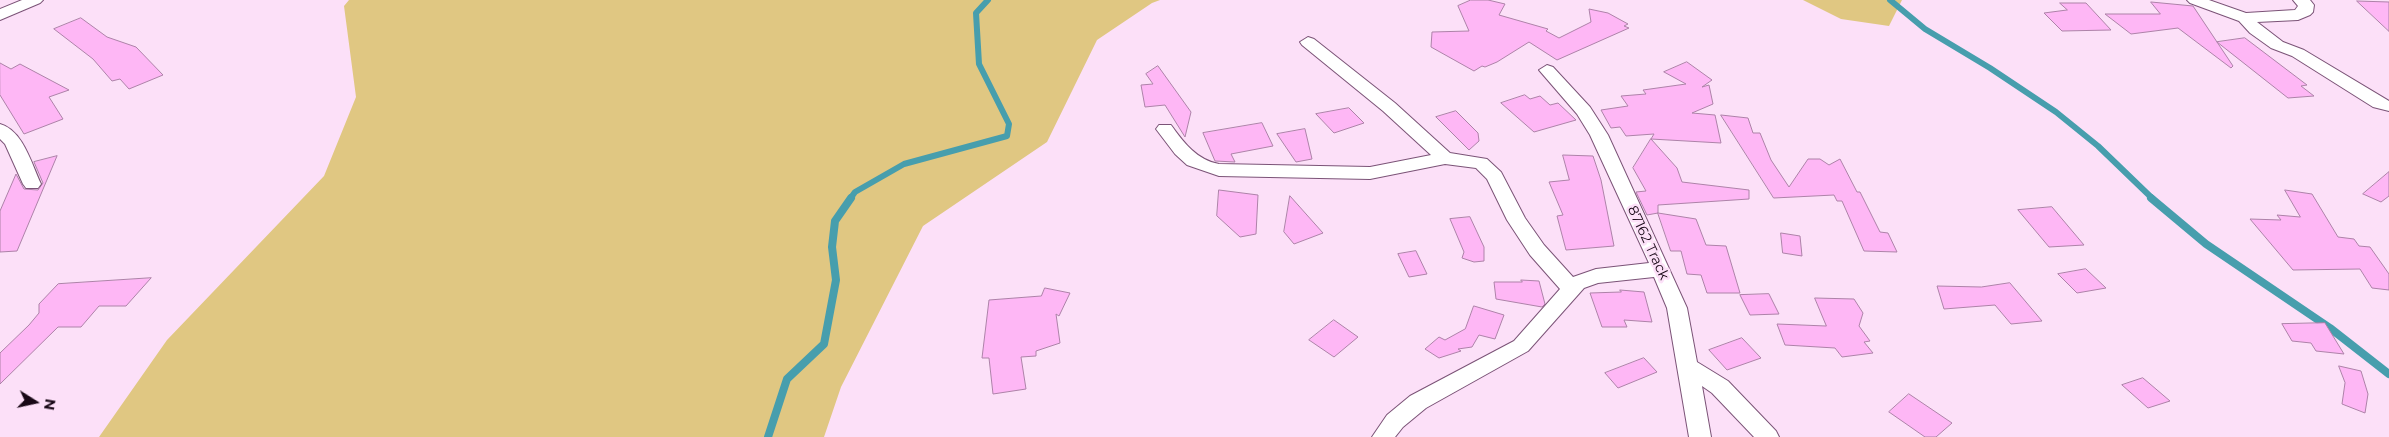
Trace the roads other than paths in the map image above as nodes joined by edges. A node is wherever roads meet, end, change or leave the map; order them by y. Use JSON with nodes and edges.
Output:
{"nodes":[{"id":1,"x":36,"y":0,"type":"edge"},
{"id":2,"x":2195,"y":0,"type":"edge"},
{"id":3,"x":2301,"y":0,"type":"edge"},
{"id":4,"x":0,"y":15,"type":"edge"},
{"id":5,"x":2245,"y":18,"type":"junction"},
{"id":6,"x":1308,"y":42,"type":"dead end"},
{"id":7,"x":1547,"y":70,"type":"dead end"},
{"id":8,"x":2389,"y":106,"type":"edge"},
{"id":9,"x":0,"y":128,"type":"edge"},
{"id":10,"x":1165,"y":129,"type":"dead end"},
{"id":11,"x":1444,"y":158,"type":"junction"},
{"id":12,"x":32,"y":184,"type":"dead end"},
{"id":13,"x":1661,"y":269,"type":"junction"},
{"id":14,"x":1572,"y":289,"type":"junction"},
{"id":15,"x":1688,"y":368,"type":"junction"},
{"id":16,"x":1383,"y":437,"type":"edge"},
{"id":17,"x":1700,"y":437,"type":"edge"},
{"id":18,"x":1768,"y":437,"type":"edge"}],
"edges":[{"from":1,"to":4,"type":"street"},
{"from":2,"to":5,"type":"street"},
{"from":3,"to":5,"type":"street"},
{"from":5,"to":8,"type":"street"},
{"from":6,"to":11,"type":"street"},
{"from":7,"to":13,"type":"street","name":"87162 Track"},
{"from":9,"to":12,"type":"street"},
{"from":10,"to":11,"type":"street"},
{"from":11,"to":14,"type":"street"},
{"from":13,"to":14,"type":"street"},
{"from":13,"to":15,"type":"street","name":"87162 Track"},
{"from":14,"to":16,"type":"street"},
{"from":15,"to":17,"type":"street","name":"87162 Track"},
{"from":15,"to":18,"type":"street"}]}
